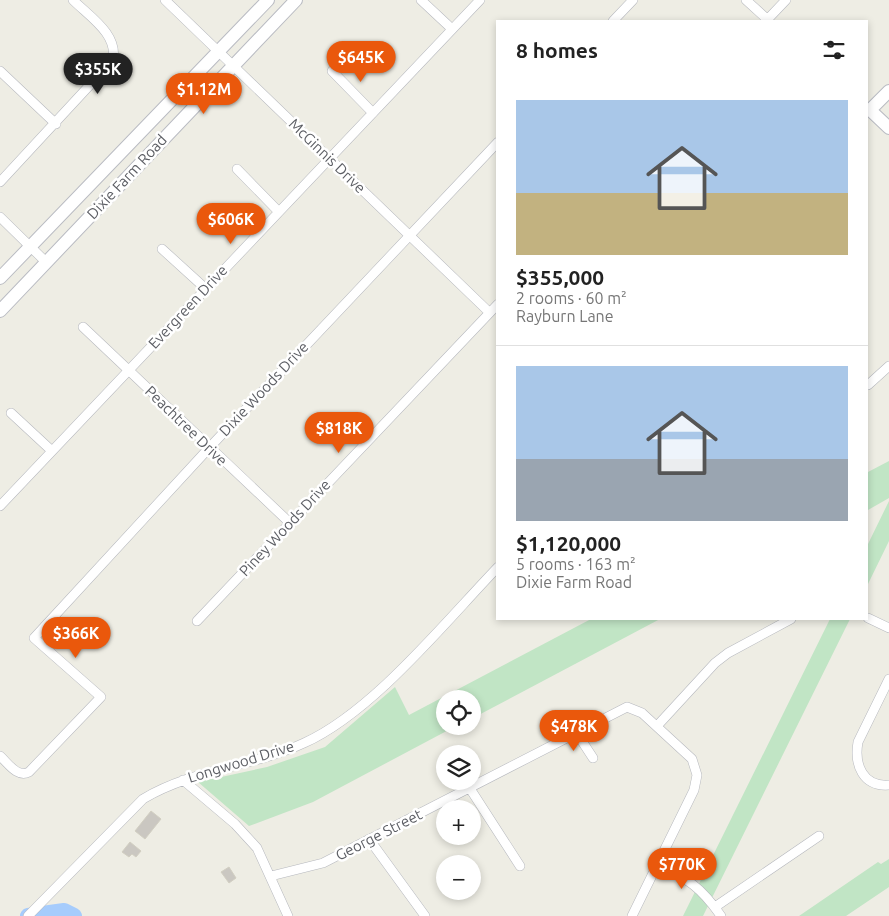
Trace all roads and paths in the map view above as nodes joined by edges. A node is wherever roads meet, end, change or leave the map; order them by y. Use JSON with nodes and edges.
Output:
{"nodes":[{"id":1,"x":73,"y":0,"type":"edge"},
{"id":2,"x":165,"y":0,"type":"edge"},
{"id":3,"x":268,"y":0,"type":"edge"},
{"id":4,"x":296,"y":0,"type":"edge"},
{"id":5,"x":421,"y":0,"type":"edge"},
{"id":6,"x":480,"y":0,"type":"edge"},
{"id":7,"x":633,"y":0,"type":"edge"},
{"id":8,"x":746,"y":0,"type":"edge"},
{"id":9,"x":786,"y":0,"type":"edge"},
{"id":10,"x":614,"y":20,"type":"edge"},
{"id":11,"x":766,"y":20,"type":"edge"},
{"id":12,"x":768,"y":20,"type":"edge"},
{"id":13,"x":452,"y":29,"type":"junction"},
{"id":14,"x":219,"y":52,"type":"junction"},
{"id":15,"x":233,"y":65,"type":"junction"},
{"id":16,"x":0,"y":71,"type":"edge"},
{"id":17,"x":332,"y":71,"type":"dead end"},
{"id":18,"x":889,"y":90,"type":"edge"},
{"id":19,"x":869,"y":112,"type":"edge"},
{"id":20,"x":373,"y":113,"type":"junction"},
{"id":21,"x":56,"y":124,"type":"junction"},
{"id":22,"x":889,"y":128,"type":"edge"},
{"id":23,"x":496,"y":144,"type":"edge"},
{"id":24,"x":330,"y":158,"type":"junction"},
{"id":25,"x":237,"y":169,"type":"dead end"},
{"id":26,"x":0,"y":182,"type":"edge"},
{"id":27,"x":279,"y":212,"type":"junction"},
{"id":28,"x":0,"y":217,"type":"edge"},
{"id":29,"x":408,"y":236,"type":"junction"},
{"id":30,"x":30,"y":246,"type":"junction"},
{"id":31,"x":162,"y":249,"type":"dead end"},
{"id":32,"x":46,"y":262,"type":"junction"},
{"id":33,"x":0,"y":278,"type":"edge"},
{"id":34,"x":206,"y":288,"type":"junction"},
{"id":35,"x":496,"y":306,"type":"edge"},
{"id":36,"x":0,"y":311,"type":"edge"},
{"id":37,"x":489,"y":312,"type":"junction"},
{"id":38,"x":84,"y":327,"type":"dead end"},
{"id":39,"x":889,"y":366,"type":"edge"},
{"id":40,"x":129,"y":370,"type":"junction"},
{"id":41,"x":868,"y":385,"type":"edge"},
{"id":42,"x":11,"y":413,"type":"dead end"},
{"id":43,"x":208,"y":448,"type":"junction"},
{"id":44,"x":52,"y":451,"type":"junction"},
{"id":45,"x":0,"y":506,"type":"edge"},
{"id":46,"x":290,"y":523,"type":"junction"},
{"id":47,"x":496,"y":569,"type":"edge"},
{"id":48,"x":868,"y":618,"type":"edge"},
{"id":49,"x":789,"y":620,"type":"edge"},
{"id":50,"x":197,"y":621,"type":"dead end"},
{"id":51,"x":889,"y":628,"type":"edge"},
{"id":52,"x":889,"y":678,"type":"edge"},
{"id":53,"x":657,"y":726,"type":"junction"},
{"id":54,"x":576,"y":732,"type":"junction"},
{"id":55,"x":0,"y":756,"type":"edge"},
{"id":56,"x":593,"y":758,"type":"dead end"},
{"id":57,"x":183,"y":780,"type":"junction"},
{"id":58,"x":481,"y":781,"type":"edge"},
{"id":59,"x":889,"y":785,"type":"edge"},
{"id":60,"x":464,"y":790,"type":"edge"},
{"id":61,"x":472,"y":790,"type":"edge"},
{"id":62,"x":819,"y":836,"type":"dead end"},
{"id":63,"x":369,"y":839,"type":"junction"},
{"id":64,"x":657,"y":864,"type":"junction"},
{"id":65,"x":520,"y":866,"type":"dead end"},
{"id":66,"x":271,"y":876,"type":"junction"},
{"id":67,"x":714,"y":907,"type":"junction"},
{"id":68,"x":28,"y":916,"type":"edge"},
{"id":69,"x":288,"y":916,"type":"edge"},
{"id":70,"x":425,"y":916,"type":"edge"},
{"id":71,"x":632,"y":916,"type":"edge"},
{"id":72,"x":721,"y":916,"type":"edge"}],
"edges":[{"from":1,"to":21,"type":"street"},
{"from":2,"to":14,"type":"street","name":"McGinnis Drive"},
{"from":3,"to":14,"type":"main road","name":"Dixie Farm Road"},
{"from":4,"to":15,"type":"main road","name":"Dixie Farm Road"},
{"from":5,"to":13,"type":"street"},
{"from":6,"to":13,"type":"street","name":"Evergreen Drive"},
{"from":7,"to":10,"type":"street"},
{"from":8,"to":11,"type":"street"},
{"from":9,"to":12,"type":"street"},
{"from":13,"to":20,"type":"street","name":"Evergreen Drive"},
{"from":14,"to":15,"type":"street","name":"McGinnis Drive"},
{"from":14,"to":30,"type":"main road","name":"Dixie Farm Road"},
{"from":15,"to":24,"type":"street","name":"McGinnis Drive"},
{"from":15,"to":32,"type":"main road","name":"Dixie Farm Road"},
{"from":16,"to":21,"type":"street"},
{"from":17,"to":20,"type":"street"},
{"from":18,"to":19,"type":"main road"},
{"from":19,"to":22,"type":"main road"},
{"from":20,"to":24,"type":"street","name":"Evergreen Drive"},
{"from":21,"to":26,"type":"street"},
{"from":23,"to":29,"type":"street","name":"Dixie Woods Drive"},
{"from":24,"to":27,"type":"street","name":"Evergreen Drive"},
{"from":24,"to":29,"type":"street","name":"McGinnis Drive"},
{"from":25,"to":27,"type":"street"},
{"from":27,"to":34,"type":"street","name":"Evergreen Drive"},
{"from":28,"to":30,"type":"street"},
{"from":29,"to":37,"type":"street","name":"McGinnis Drive"},
{"from":29,"to":43,"type":"street","name":"Dixie Woods Drive"},
{"from":30,"to":32,"type":"street"},
{"from":30,"to":33,"type":"main road","name":"Dixie Farm Road"},
{"from":31,"to":34,"type":"street"},
{"from":32,"to":36,"type":"main road","name":"Dixie Farm Road"},
{"from":34,"to":40,"type":"street","name":"Evergreen Drive"},
{"from":35,"to":37,"type":"street","name":"Piney Woods Drive"},
{"from":37,"to":46,"type":"street","name":"Piney Woods Drive"},
{"from":38,"to":40,"type":"street","name":"Peachtree Drive"},
{"from":39,"to":41,"type":"street"},
{"from":40,"to":43,"type":"street","name":"Peachtree Drive"},
{"from":40,"to":44,"type":"street","name":"Evergreen Drive"},
{"from":42,"to":44,"type":"street"},
{"from":43,"to":46,"type":"street","name":"Peachtree Drive"},
{"from":43,"to":55,"type":"street","name":"Dixie Woods Drive"},
{"from":44,"to":45,"type":"street","name":"Evergreen Drive"},
{"from":46,"to":50,"type":"street","name":"Piney Woods Drive"},
{"from":47,"to":57,"type":"street","name":"Longwood Drive"},
{"from":48,"to":51,"type":"street"},
{"from":49,"to":53,"type":"street"},
{"from":52,"to":59,"type":"street"},
{"from":53,"to":54,"type":"street","name":"George Street"},
{"from":53,"to":64,"type":"street"},
{"from":54,"to":56,"type":"street"},
{"from":54,"to":58,"type":"street","name":"George Street"},
{"from":57,"to":66,"type":"street"},
{"from":57,"to":68,"type":"street","name":"Longwood Drive"},
{"from":60,"to":63,"type":"street","name":"George Street"},
{"from":61,"to":65,"type":"street"},
{"from":62,"to":67,"type":"street"},
{"from":63,"to":66,"type":"street","name":"George Street"},
{"from":63,"to":70,"type":"street"},
{"from":64,"to":67,"type":"street"},
{"from":64,"to":71,"type":"street"},
{"from":66,"to":69,"type":"street"},
{"from":67,"to":72,"type":"street"}]}
